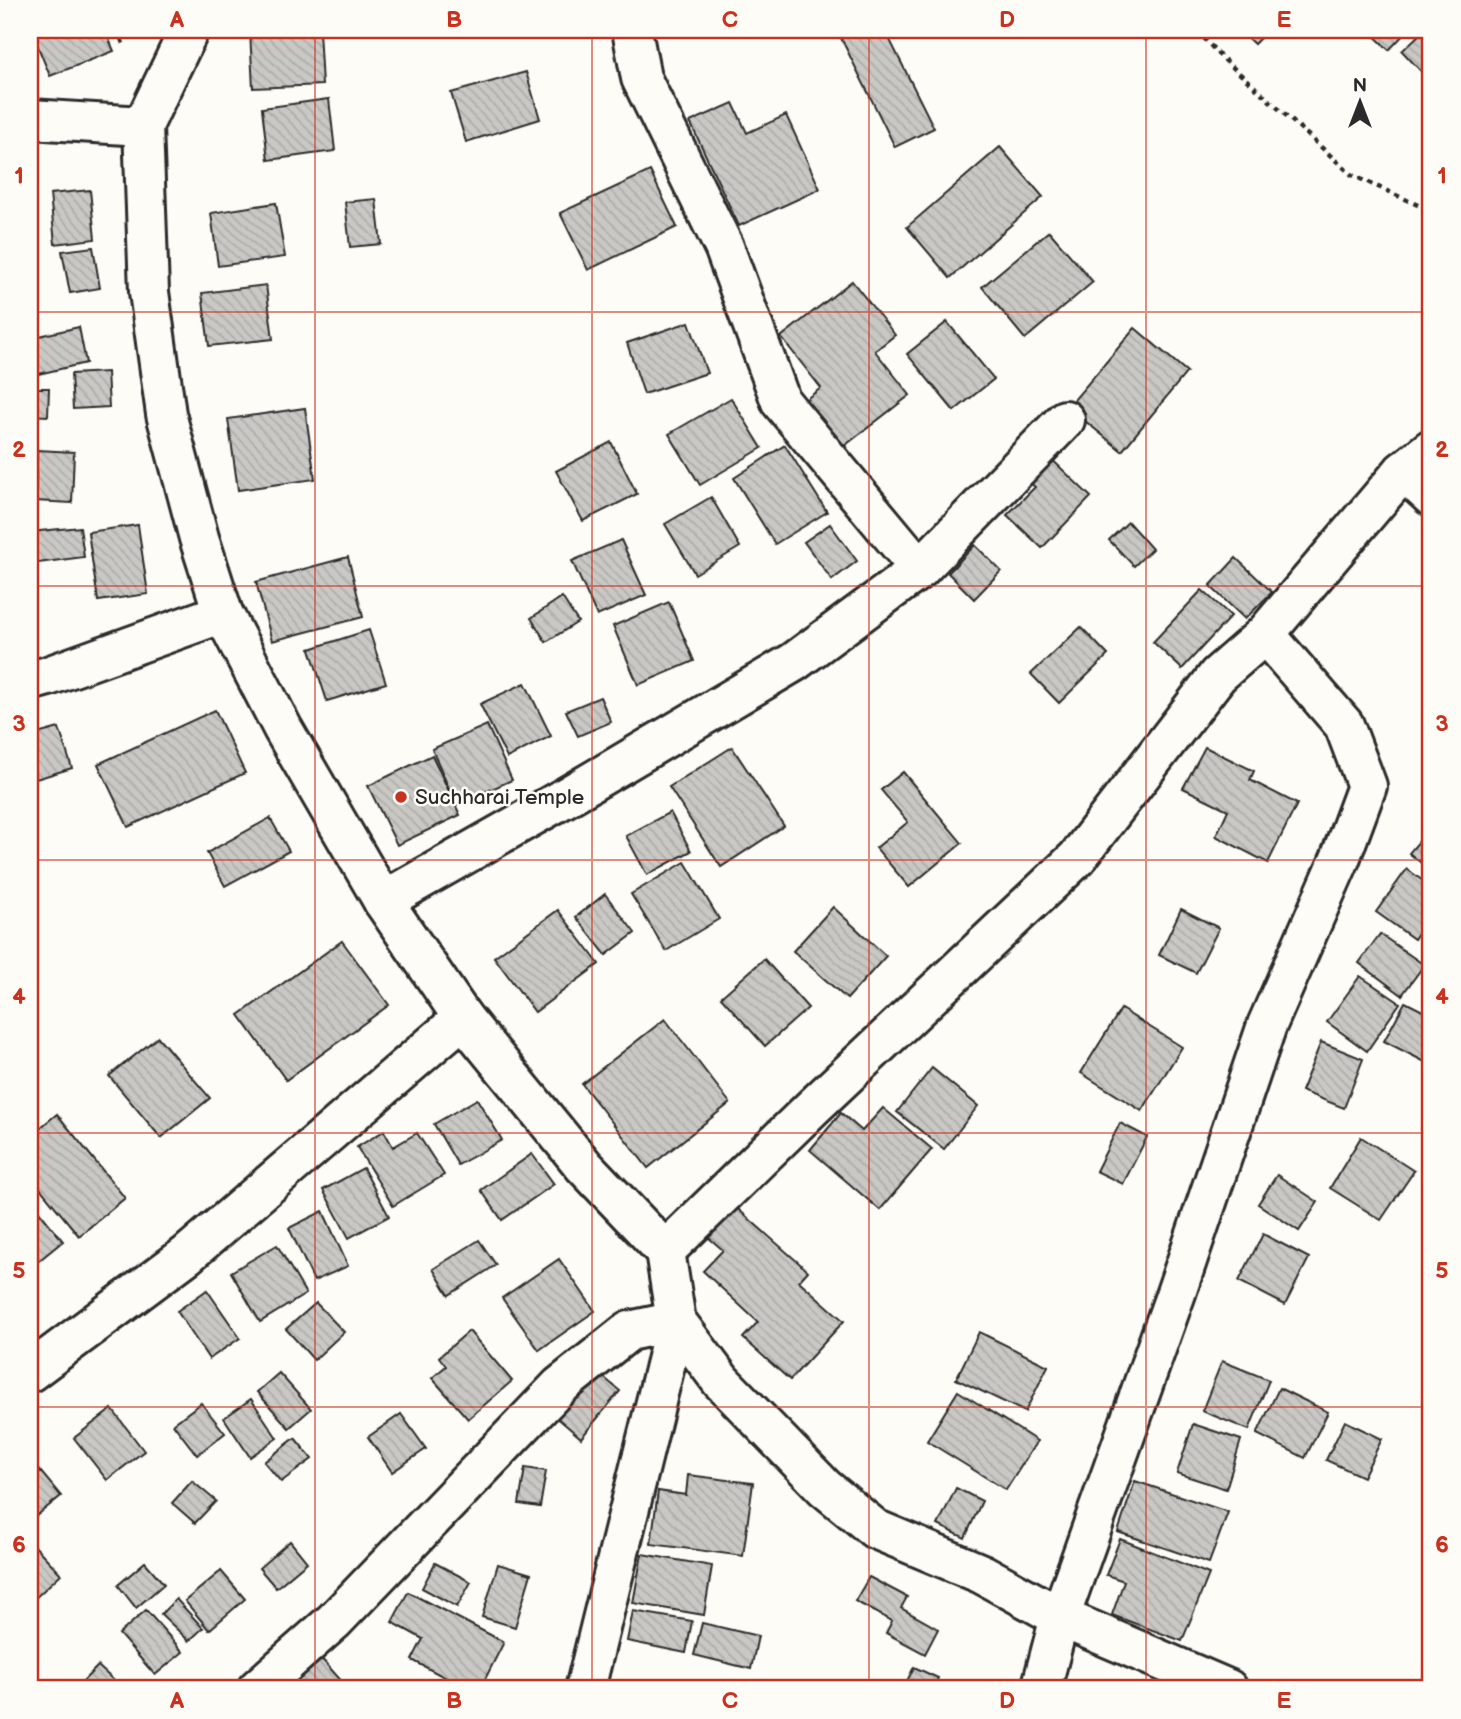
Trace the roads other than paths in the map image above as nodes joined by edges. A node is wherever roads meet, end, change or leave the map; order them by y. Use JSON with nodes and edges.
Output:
{"nodes":[{"id":1,"x":189,"y":30,"type":"edge"},
{"id":2,"x":632,"y":30,"type":"edge"},
{"id":3,"x":30,"y":119,"type":"edge"},
{"id":4,"x":142,"y":126,"type":"junction"},
{"id":5,"x":1065,"y":419,"type":"dead end"},
{"id":6,"x":1417,"y":460,"type":"edge"},
{"id":7,"x":1431,"y":496,"type":"edge"},
{"id":8,"x":920,"y":569,"type":"junction"},
{"id":9,"x":223,"y":614,"type":"junction"},
{"id":10,"x":1265,"y":634,"type":"junction"},
{"id":11,"x":30,"y":681,"type":"edge"},
{"id":12,"x":383,"y":901,"type":"junction"},
{"id":13,"x":463,"y":1018,"type":"junction"},
{"id":14,"x":665,"y":1251,"type":"junction"},
{"id":15,"x":676,"y":1321,"type":"junction"},
{"id":16,"x":30,"y":1373,"type":"edge"},
{"id":17,"x":1059,"y":1616,"type":"junction"},
{"id":18,"x":257,"y":1689,"type":"edge"},
{"id":19,"x":585,"y":1689,"type":"edge"},
{"id":20,"x":1041,"y":1689,"type":"edge"},
{"id":21,"x":1228,"y":1689,"type":"edge"}],
"edges":[{"from":1,"to":4,"type":"street"},
{"from":2,"to":8,"type":"street"},
{"from":3,"to":4,"type":"street"},
{"from":4,"to":9,"type":"street"},
{"from":5,"to":8,"type":"street"},
{"from":6,"to":7,"type":"street"},
{"from":6,"to":10,"type":"street"},
{"from":8,"to":12,"type":"street"},
{"from":9,"to":11,"type":"street"},
{"from":9,"to":12,"type":"street"},
{"from":10,"to":14,"type":"street"},
{"from":10,"to":17,"type":"street"},
{"from":12,"to":13,"type":"street"},
{"from":13,"to":14,"type":"street"},
{"from":13,"to":16,"type":"street"},
{"from":14,"to":15,"type":"street"},
{"from":15,"to":17,"type":"street"},
{"from":15,"to":18,"type":"street"},
{"from":15,"to":19,"type":"street"},
{"from":17,"to":20,"type":"street"},
{"from":17,"to":21,"type":"street"}]}
